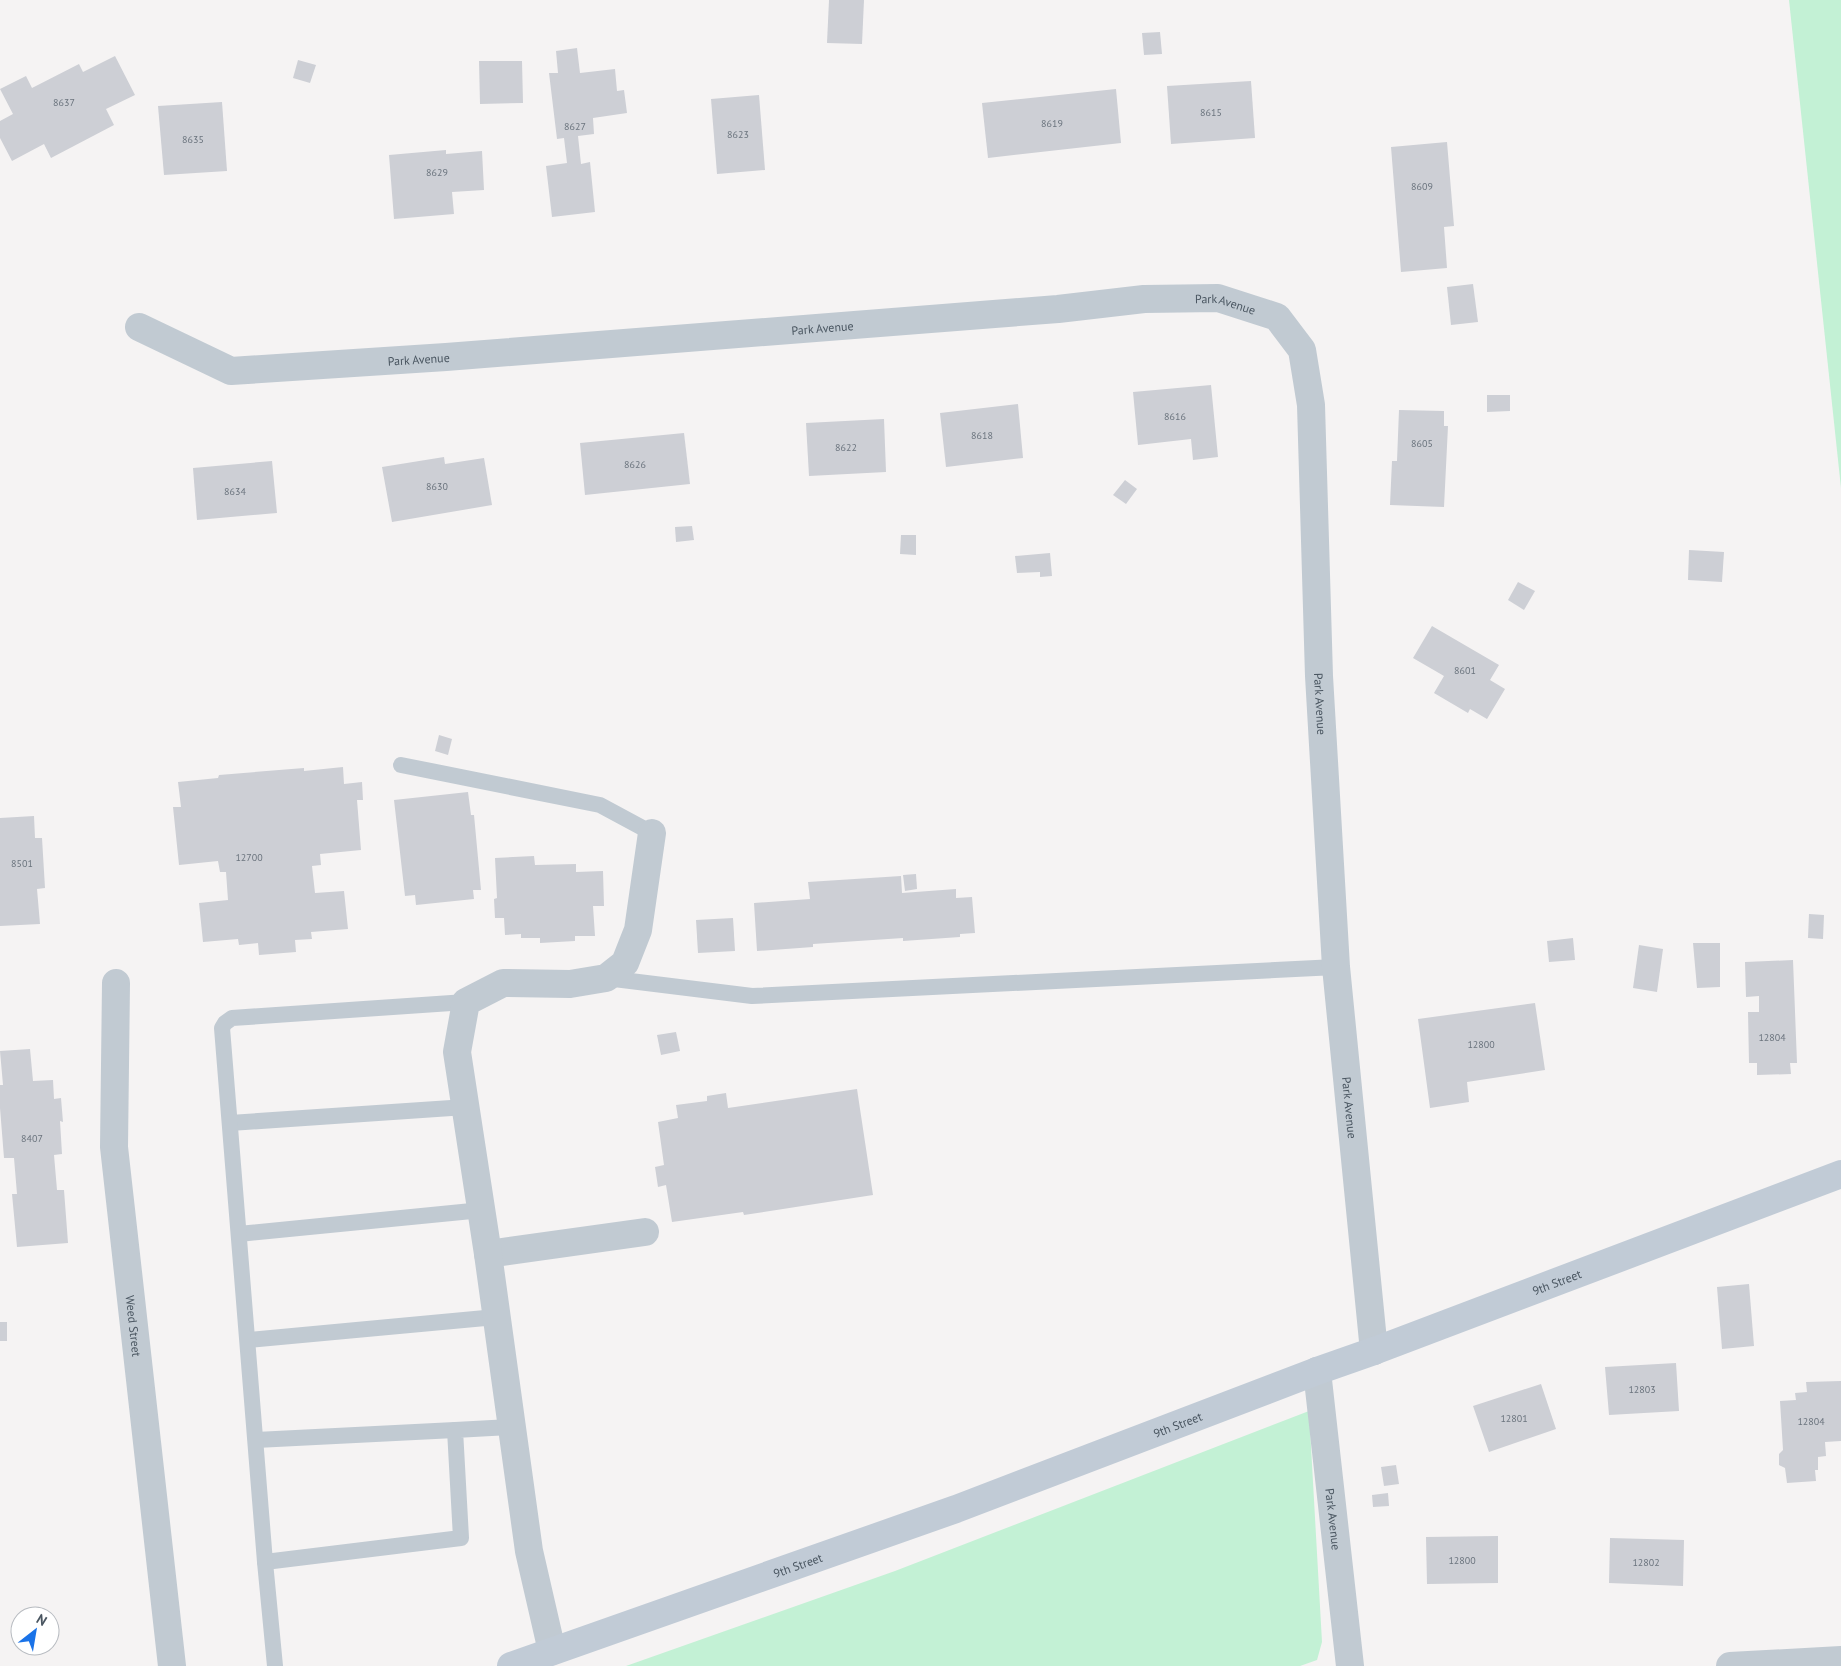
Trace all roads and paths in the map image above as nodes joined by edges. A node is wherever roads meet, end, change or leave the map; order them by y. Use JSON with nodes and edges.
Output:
{"nodes":[{"id":1,"x":139,"y":326,"type":"dead end"},
{"id":2,"x":401,"y":765,"type":"dead end"},
{"id":3,"x":652,"y":833,"type":"joint"},
{"id":4,"x":1336,"y":967,"type":"junction"},
{"id":5,"x":606,"y":978,"type":"junction"},
{"id":6,"x":116,"y":983,"type":"dead end"},
{"id":7,"x":466,"y":1002,"type":"junction"},
{"id":8,"x":466,"y":1107,"type":"junction"},
{"id":9,"x":230,"y":1123,"type":"junction"},
{"id":10,"x":1841,"y":1174,"type":"edge"},
{"id":11,"x":482,"y":1210,"type":"junction"},
{"id":12,"x":645,"y":1232,"type":"dead end"},
{"id":13,"x":239,"y":1234,"type":"junction"},
{"id":14,"x":488,"y":1254,"type":"junction"},
{"id":15,"x":496,"y":1316,"type":"junction"},
{"id":16,"x":248,"y":1340,"type":"junction"},
{"id":17,"x":1374,"y":1351,"type":"junction"},
{"id":18,"x":1317,"y":1371,"type":"junction"},
{"id":19,"x":512,"y":1426,"type":"junction"},
{"id":20,"x":455,"y":1430,"type":"junction"},
{"id":21,"x":256,"y":1440,"type":"junction"},
{"id":22,"x":265,"y":1562,"type":"junction"},
{"id":23,"x":552,"y":1651,"type":"junction"},
{"id":24,"x":1841,"y":1660,"type":"edge"},
{"id":25,"x":172,"y":1666,"type":"edge"},
{"id":26,"x":276,"y":1666,"type":"edge"},
{"id":27,"x":511,"y":1666,"type":"edge"},
{"id":28,"x":1350,"y":1666,"type":"edge"},
{"id":29,"x":1730,"y":1666,"type":"edge"}],
"edges":[{"from":1,"to":4,"type":"street","name":"Park Avenue"},
{"from":2,"to":3,"type":"lane"},
{"from":3,"to":5,"type":"street"},
{"from":4,"to":5,"type":"lane"},
{"from":4,"to":17,"type":"street","name":"Park Avenue"},
{"from":5,"to":7,"type":"street"},
{"from":6,"to":25,"type":"street","name":"Weed Street"},
{"from":7,"to":8,"type":"street"},
{"from":7,"to":9,"type":"lane"},
{"from":8,"to":9,"type":"lane"},
{"from":8,"to":11,"type":"street"},
{"from":9,"to":13,"type":"lane"},
{"from":10,"to":17,"type":"main road","name":"9th Street"},
{"from":11,"to":13,"type":"lane"},
{"from":11,"to":14,"type":"street"},
{"from":12,"to":14,"type":"street"},
{"from":13,"to":16,"type":"lane"},
{"from":14,"to":15,"type":"street"},
{"from":15,"to":16,"type":"lane"},
{"from":15,"to":19,"type":"street"},
{"from":16,"to":21,"type":"lane"},
{"from":17,"to":18,"type":"main road","name":"9th Street"},
{"from":18,"to":23,"type":"main road","name":"9th Street"},
{"from":18,"to":28,"type":"street","name":"Park Avenue"},
{"from":19,"to":20,"type":"lane"},
{"from":19,"to":23,"type":"street"},
{"from":20,"to":21,"type":"lane"},
{"from":20,"to":22,"type":"lane"},
{"from":21,"to":22,"type":"lane"},
{"from":22,"to":26,"type":"lane"},
{"from":23,"to":27,"type":"main road","name":"9th Street"},
{"from":24,"to":29,"type":"street"}]}
